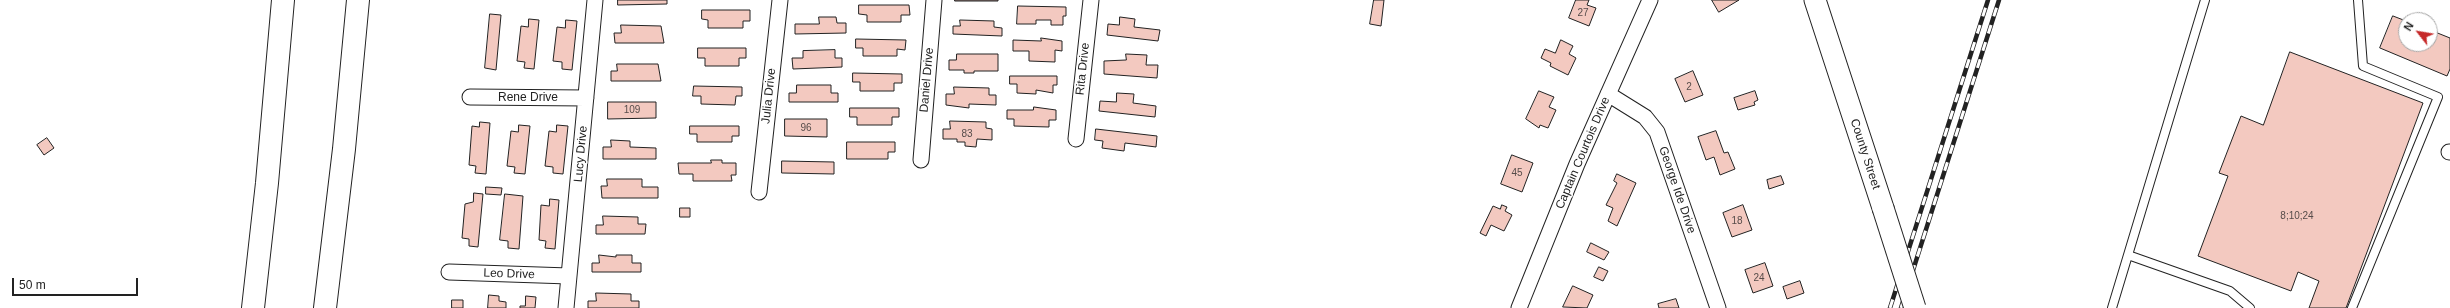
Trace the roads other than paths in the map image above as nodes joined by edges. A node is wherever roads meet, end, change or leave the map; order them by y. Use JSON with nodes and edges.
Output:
{"nodes":[{"id":1,"x":283,"y":0,"type":"edge"},
{"id":2,"x":358,"y":0,"type":"edge"},
{"id":3,"x":595,"y":0,"type":"edge"},
{"id":4,"x":780,"y":0,"type":"edge"},
{"id":5,"x":934,"y":0,"type":"edge"},
{"id":6,"x":1091,"y":0,"type":"edge"},
{"id":7,"x":1650,"y":0,"type":"edge"},
{"id":8,"x":1815,"y":0,"type":"edge"},
{"id":9,"x":2205,"y":0,"type":"edge"},
{"id":10,"x":2358,"y":0,"type":"edge"},
{"id":11,"x":1608,"y":94,"type":"junction"},
{"id":12,"x":470,"y":97,"type":"dead end"},
{"id":13,"x":586,"y":98,"type":"junction"},
{"id":14,"x":1076,"y":139,"type":"dead end"},
{"id":15,"x":921,"y":160,"type":"dead end"},
{"id":16,"x":759,"y":192,"type":"dead end"},
{"id":17,"x":2128,"y":255,"type":"junction"},
{"id":18,"x":449,"y":272,"type":"dead end"},
{"id":19,"x":569,"y":276,"type":"junction"},
{"id":20,"x":253,"y":308,"type":"edge"},
{"id":21,"x":325,"y":308,"type":"edge"},
{"id":22,"x":566,"y":308,"type":"edge"},
{"id":23,"x":1520,"y":308,"type":"edge"},
{"id":24,"x":1718,"y":308,"type":"edge"},
{"id":25,"x":1914,"y":308,"type":"edge"},
{"id":26,"x":2112,"y":308,"type":"edge"},
{"id":27,"x":2250,"y":308,"type":"edge"},
{"id":28,"x":2352,"y":308,"type":"edge"}],
"edges":[{"from":1,"to":20,"type":"highway"},
{"from":2,"to":21,"type":"highway"},
{"from":3,"to":13,"type":"street","name":"Lucy Drive"},
{"from":4,"to":16,"type":"street","name":"Julia Drive"},
{"from":5,"to":15,"type":"street","name":"Daniel Drive"},
{"from":6,"to":14,"type":"street","name":"Rita Drive"},
{"from":7,"to":11,"type":"street","name":"Captain Courtois Drive"},
{"from":8,"to":25,"type":"main road","name":"County Street","bridge":true},
{"from":9,"to":17,"type":"lane"},
{"from":10,"to":28,"type":"lane"},
{"from":11,"to":23,"type":"street","name":"Captain Courtois Drive"},
{"from":11,"to":24,"type":"street","name":"George Ide Drive"},
{"from":12,"to":13,"type":"street","name":"Rene Drive"},
{"from":13,"to":19,"type":"street","name":"Lucy Drive"},
{"from":17,"to":26,"type":"lane"},
{"from":17,"to":27,"type":"lane"},
{"from":18,"to":19,"type":"street","name":"Leo Drive"},
{"from":19,"to":22,"type":"street","name":"Lucy Drive"}]}
